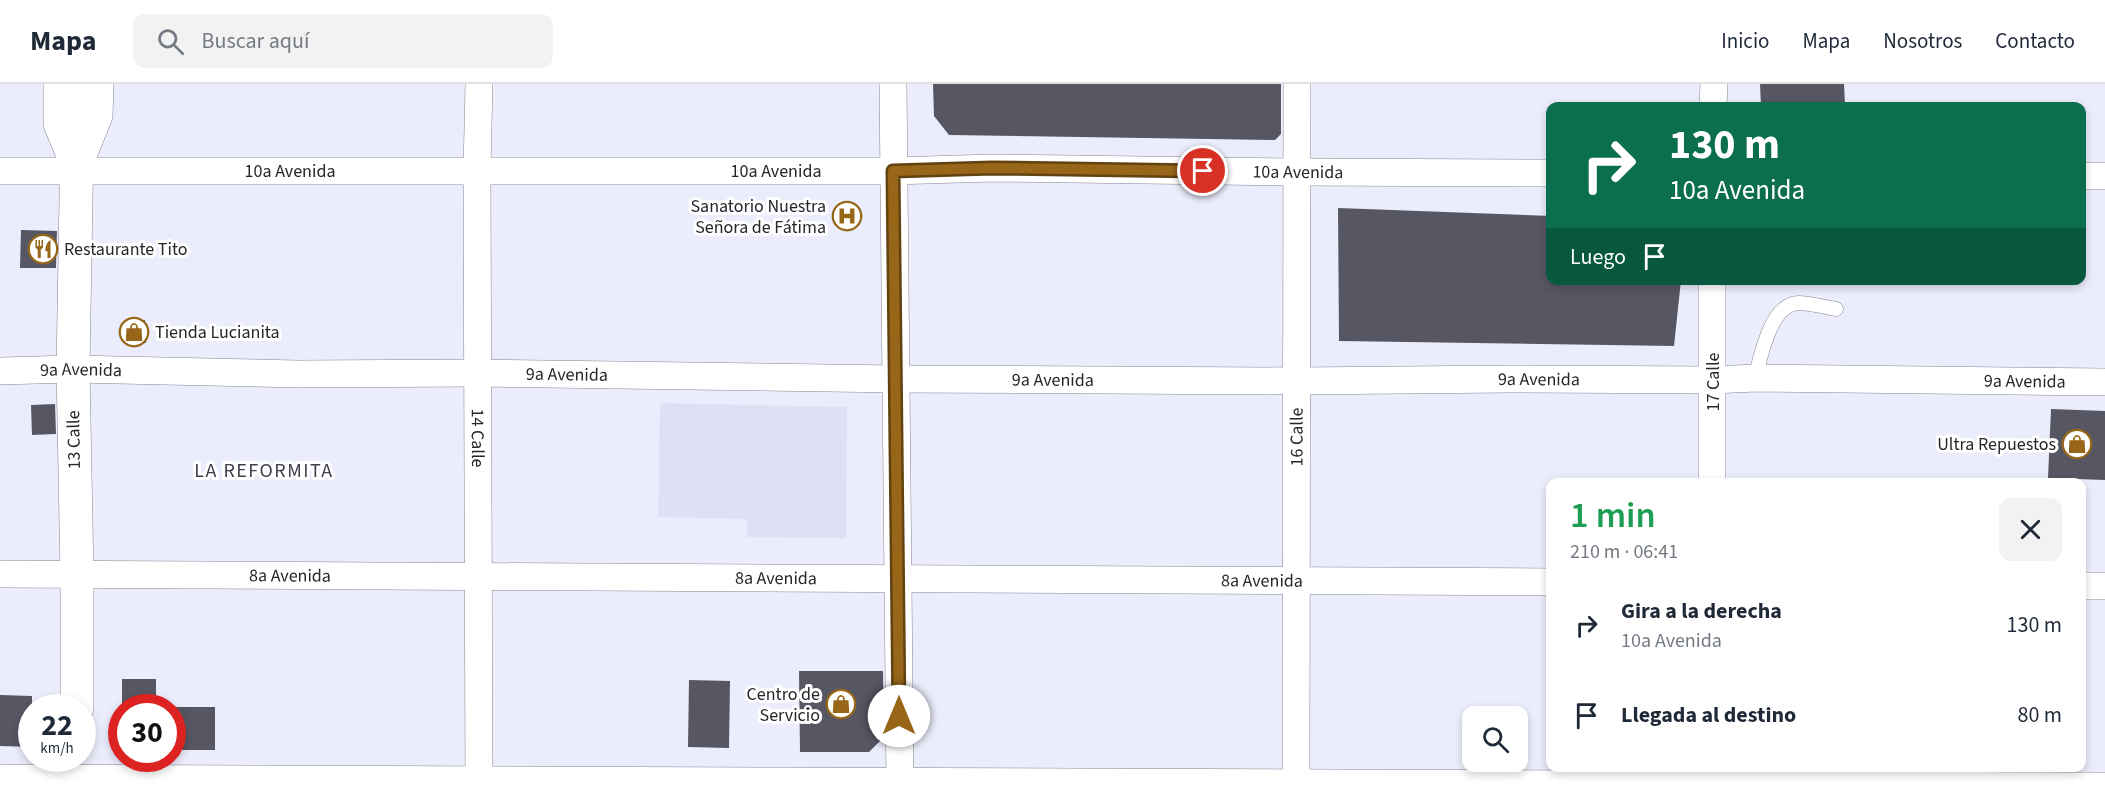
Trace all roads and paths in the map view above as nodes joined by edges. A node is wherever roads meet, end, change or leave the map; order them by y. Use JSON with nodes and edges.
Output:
{"nodes":[{"id":1,"x":57,"y":84,"type":"edge"},
{"id":2,"x":78,"y":84,"type":"edge"},
{"id":3,"x":100,"y":84,"type":"edge"},
{"id":4,"x":479,"y":84,"type":"edge"},
{"id":5,"x":893,"y":84,"type":"edge"},
{"id":6,"x":1297,"y":84,"type":"edge"},
{"id":7,"x":1714,"y":84,"type":"edge"},
{"id":8,"x":1713,"y":102,"type":"edge"},
{"id":9,"x":0,"y":171,"type":"edge"},
{"id":10,"x":477,"y":171,"type":"junction"},
{"id":11,"x":893,"y":171,"type":"junction"},
{"id":12,"x":76,"y":172,"type":"junction"},
{"id":13,"x":1297,"y":172,"type":"junction"},
{"id":14,"x":1546,"y":173,"type":"edge"},
{"id":15,"x":2086,"y":176,"type":"edge"},
{"id":16,"x":2105,"y":176,"type":"edge"},
{"id":17,"x":1712,"y":285,"type":"edge"},
{"id":18,"x":1836,"y":309,"type":"dead end"},
{"id":19,"x":73,"y":369,"type":"junction"},
{"id":20,"x":0,"y":371,"type":"edge"},
{"id":21,"x":478,"y":373,"type":"junction"},
{"id":22,"x":1755,"y":378,"type":"junction"},
{"id":23,"x":896,"y":379,"type":"junction"},
{"id":24,"x":1713,"y":380,"type":"junction"},
{"id":25,"x":1297,"y":381,"type":"junction"},
{"id":26,"x":2105,"y":382,"type":"edge"},
{"id":27,"x":1712,"y":478,"type":"edge"},
{"id":28,"x":0,"y":574,"type":"edge"},
{"id":29,"x":77,"y":574,"type":"junction"},
{"id":30,"x":478,"y":576,"type":"junction"},
{"id":31,"x":898,"y":578,"type":"junction"},
{"id":32,"x":1296,"y":580,"type":"junction"},
{"id":33,"x":1546,"y":582,"type":"edge"},
{"id":34,"x":2086,"y":586,"type":"edge"},
{"id":35,"x":2105,"y":586,"type":"edge"},
{"id":36,"x":77,"y":694,"type":"edge"},
{"id":37,"x":77,"y":777,"type":"edge"},
{"id":38,"x":0,"y":781,"type":"edge"},
{"id":39,"x":1710,"y":782,"type":"edge"},
{"id":40,"x":900,"y":784,"type":"junction"},
{"id":41,"x":479,"y":787,"type":"edge"},
{"id":42,"x":1296,"y":788,"type":"edge"},
{"id":43,"x":2105,"y":789,"type":"edge"}],
"edges":[{"from":1,"to":12,"type":"street","name":"13 Calle"},
{"from":2,"to":12,"type":"main road","name":"13 Calle"},
{"from":3,"to":12,"type":"street","name":"13 Calle"},
{"from":4,"to":10,"type":"street","name":"14 Calle"},
{"from":5,"to":11,"type":"street"},
{"from":6,"to":13,"type":"street","name":"16 Calle"},
{"from":7,"to":8,"type":"street"},
{"from":9,"to":12,"type":"street","name":"10a Avenida"},
{"from":10,"to":11,"type":"street","name":"10a Avenida"},
{"from":10,"to":12,"type":"street","name":"10a Avenida"},
{"from":10,"to":21,"type":"street","name":"14 Calle"},
{"from":11,"to":13,"type":"street","name":"10a Avenida"},
{"from":11,"to":23,"type":"street"},
{"from":12,"to":19,"type":"main road","name":"13 Calle"},
{"from":13,"to":14,"type":"street","name":"10a Avenida"},
{"from":13,"to":25,"type":"street","name":"16 Calle"},
{"from":15,"to":16,"type":"street"},
{"from":17,"to":24,"type":"street","name":"17 Calle"},
{"from":18,"to":22,"type":"lane"},
{"from":19,"to":20,"type":"street","name":"9a Avenida"},
{"from":19,"to":21,"type":"street","name":"9a Avenida"},
{"from":19,"to":29,"type":"main road","name":"13 Calle"},
{"from":21,"to":23,"type":"street","name":"9a Avenida"},
{"from":21,"to":30,"type":"street","name":"14 Calle"},
{"from":22,"to":24,"type":"street","name":"9a Avenida"},
{"from":22,"to":26,"type":"street","name":"9a Avenida"},
{"from":23,"to":25,"type":"street","name":"9a Avenida"},
{"from":23,"to":31,"type":"street"},
{"from":24,"to":25,"type":"street","name":"9a Avenida"},
{"from":24,"to":27,"type":"street","name":"17 Calle"},
{"from":25,"to":32,"type":"street","name":"16 Calle"},
{"from":28,"to":29,"type":"street","name":"8a Avenida"},
{"from":29,"to":30,"type":"street","name":"8a Avenida"},
{"from":29,"to":36,"type":"main road","name":"13 Calle"},
{"from":30,"to":31,"type":"street","name":"8a Avenida"},
{"from":30,"to":41,"type":"street","name":"14 Calle"},
{"from":31,"to":32,"type":"street","name":"8a Avenida"},
{"from":31,"to":40,"type":"street"},
{"from":32,"to":33,"type":"street","name":"8a Avenida"},
{"from":32,"to":42,"type":"street","name":"16 Calle"},
{"from":34,"to":35,"type":"street"},
{"from":37,"to":38,"type":"main road"},
{"from":37,"to":41,"type":"main road"},
{"from":39,"to":42,"type":"main road"},
{"from":39,"to":43,"type":"main road"},
{"from":40,"to":41,"type":"main road"},
{"from":40,"to":42,"type":"main road"}]}
